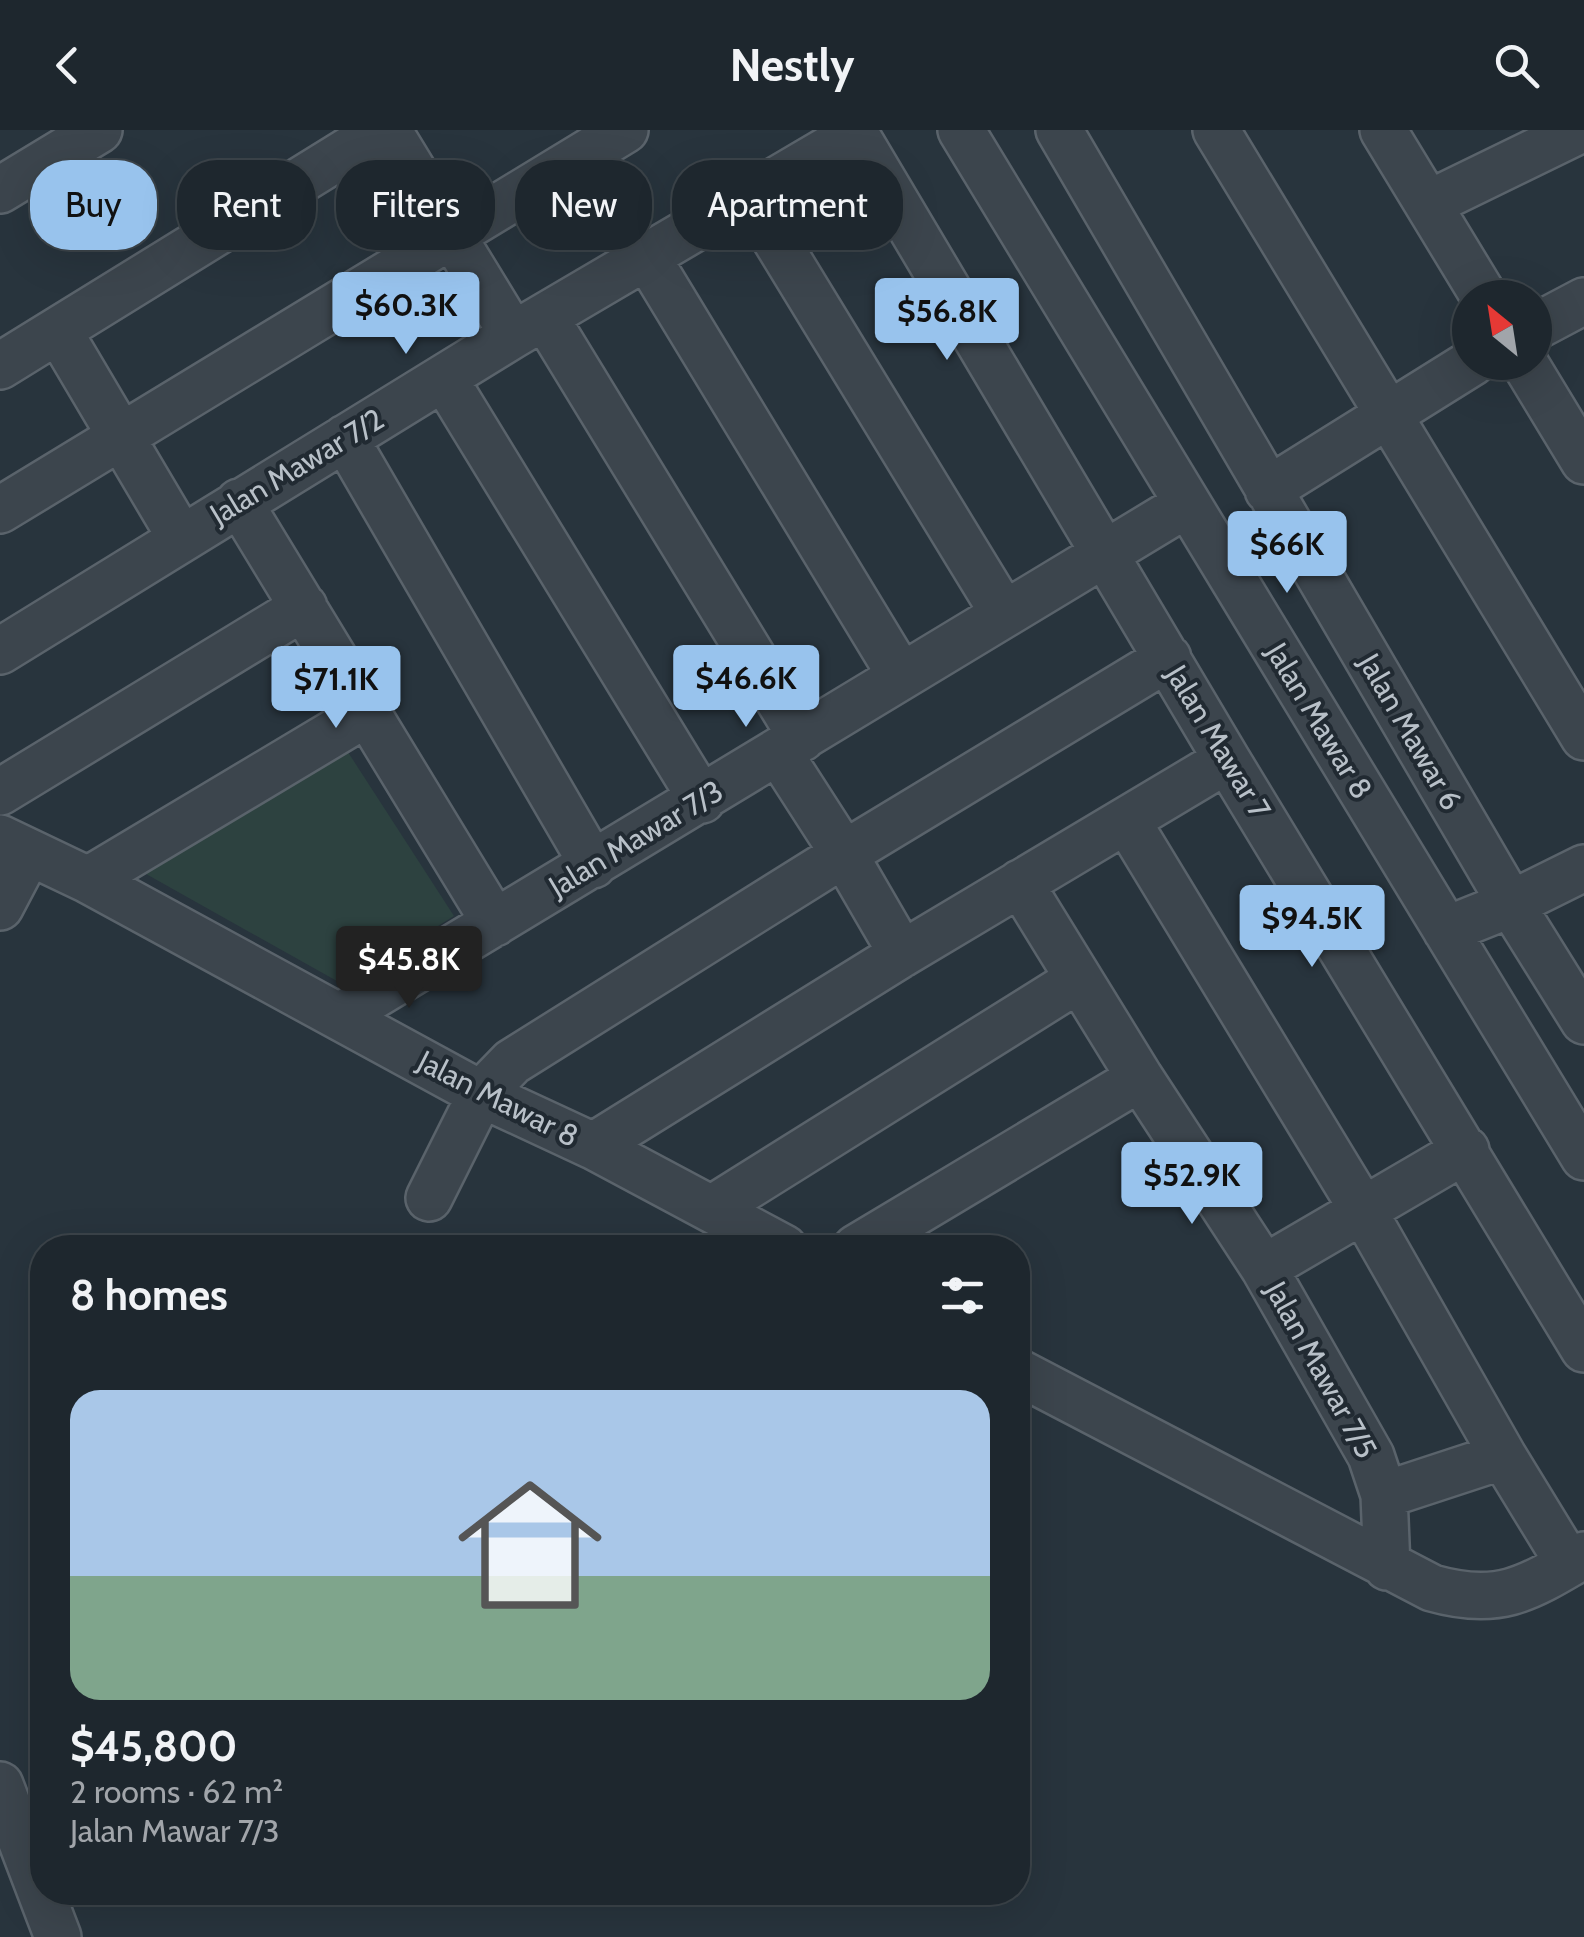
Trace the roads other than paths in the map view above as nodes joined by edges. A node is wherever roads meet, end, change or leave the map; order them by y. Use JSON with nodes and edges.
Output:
{"nodes":[{"id":1,"x":99,"y":130,"type":"edge"},
{"id":2,"x":385,"y":130,"type":"edge"},
{"id":3,"x":626,"y":130,"type":"edge"},
{"id":4,"x":1059,"y":130,"type":"edge"},
{"id":5,"x":1216,"y":130,"type":"edge"},
{"id":6,"x":1383,"y":130,"type":"edge"},
{"id":7,"x":1580,"y":130,"type":"edge"},
{"id":8,"x":854,"y":132,"type":"edge"},
{"id":9,"x":965,"y":132,"type":"edge"},
{"id":10,"x":404,"y":160,"type":"edge"},
{"id":11,"x":808,"y":160,"type":"edge"},
{"id":12,"x":0,"y":190,"type":"edge"},
{"id":13,"x":1428,"y":204,"type":"junction"},
{"id":14,"x":495,"y":211,"type":"edge"},
{"id":15,"x":672,"y":242,"type":"edge"},
{"id":16,"x":431,"y":250,"type":"edge"},
{"id":17,"x":464,"y":250,"type":"edge"},
{"id":18,"x":782,"y":250,"type":"edge"},
{"id":19,"x":647,"y":257,"type":"junction"},
{"id":20,"x":1473,"y":280,"type":"edge"},
{"id":21,"x":1584,"y":301,"type":"edge"},
{"id":22,"x":1552,"y":318,"type":"edge"},
{"id":23,"x":529,"y":326,"type":"junction"},
{"id":24,"x":58,"y":330,"type":"junction"},
{"id":25,"x":0,"y":366,"type":"edge"},
{"id":26,"x":1452,"y":375,"type":"edge"},
{"id":27,"x":444,"y":378,"type":"junction"},
{"id":28,"x":1535,"y":380,"type":"edge"},
{"id":29,"x":1387,"y":414,"type":"junction"},
{"id":30,"x":119,"y":437,"type":"junction"},
{"id":31,"x":346,"y":438,"type":"junction"},
{"id":32,"x":1583,"y":456,"type":"edge"},
{"id":33,"x":1268,"y":490,"type":"junction"},
{"id":34,"x":239,"y":502,"type":"junction"},
{"id":35,"x":1188,"y":504,"type":"junction"},
{"id":36,"x":0,"y":510,"type":"edge"},
{"id":37,"x":181,"y":538,"type":"junction"},
{"id":38,"x":1104,"y":554,"type":"junction"},
{"id":39,"x":304,"y":607,"type":"junction"},
{"id":40,"x":1004,"y":614,"type":"junction"},
{"id":41,"x":0,"y":651,"type":"edge"},
{"id":42,"x":1168,"y":658,"type":"junction"},
{"id":43,"x":901,"y":676,"type":"junction"},
{"id":44,"x":369,"y":712,"type":"junction"},
{"id":45,"x":1584,"y":737,"type":"edge"},
{"id":46,"x":791,"y":745,"type":"junction"},
{"id":47,"x":1227,"y":760,"type":"junction"},
{"id":48,"x":0,"y":792,"type":"edge"},
{"id":49,"x":702,"y":800,"type":"junction"},
{"id":50,"x":1127,"y":821,"type":"junction"},
{"id":51,"x":14,"y":845,"type":"edge"},
{"id":52,"x":844,"y":854,"type":"junction"},
{"id":53,"x":593,"y":866,"type":"junction"},
{"id":54,"x":1584,"y":868,"type":"edge"},
{"id":55,"x":88,"y":880,"type":"junction"},
{"id":56,"x":1020,"y":884,"type":"junction"},
{"id":57,"x":1511,"y":904,"type":"junction"},
{"id":58,"x":0,"y":907,"type":"edge"},
{"id":59,"x":495,"y":923,"type":"junction"},
{"id":60,"x":1446,"y":930,"type":"junction"},
{"id":61,"x":902,"y":954,"type":"junction"},
{"id":62,"x":1080,"y":979,"type":"junction"},
{"id":63,"x":340,"y":1016,"type":"junction"},
{"id":64,"x":1584,"y":1020,"type":"edge"},
{"id":65,"x":1140,"y":1078,"type":"junction"},
{"id":66,"x":482,"y":1094,"type":"junction"},
{"id":67,"x":593,"y":1146,"type":"junction"},
{"id":68,"x":1466,"y":1150,"type":"junction"},
{"id":69,"x":1584,"y":1158,"type":"edge"},
{"id":70,"x":429,"y":1198,"type":"dead end"},
{"id":71,"x":713,"y":1208,"type":"junction"},
{"id":72,"x":1364,"y":1210,"type":"junction"},
{"id":73,"x":761,"y":1235,"type":"edge"},
{"id":74,"x":878,"y":1235,"type":"edge"},
{"id":75,"x":1264,"y":1268,"type":"junction"},
{"id":76,"x":1584,"y":1349,"type":"edge"},
{"id":77,"x":1030,"y":1378,"type":"edge"},
{"id":78,"x":1503,"y":1456,"type":"junction"},
{"id":79,"x":1384,"y":1495,"type":"junction"},
{"id":80,"x":1579,"y":1560,"type":"edge"},
{"id":81,"x":1387,"y":1567,"type":"junction"},
{"id":82,"x":0,"y":1785,"type":"edge"},
{"id":83,"x":15,"y":1868,"type":"edge"},
{"id":84,"x":30,"y":1892,"type":"edge"},
{"id":85,"x":38,"y":1905,"type":"edge"},
{"id":86,"x":58,"y":1937,"type":"edge"}],
"edges":[{"from":1,"to":12,"type":"street"},
{"from":2,"to":10,"type":"street"},
{"from":2,"to":24,"type":"street"},
{"from":3,"to":14,"type":"street"},
{"from":4,"to":33,"type":"street","name":"Jalan Mawar 6"},
{"from":5,"to":29,"type":"street"},
{"from":6,"to":13,"type":"street"},
{"from":7,"to":13,"type":"street"},
{"from":8,"to":11,"type":"street","name":"Jalan Mawar 7/2"},
{"from":8,"to":38,"type":"street","name":"Jalan Mawar 7"},
{"from":9,"to":35,"type":"street","name":"Jalan Mawar 8"},
{"from":13,"to":20,"type":"street"},
{"from":15,"to":19,"type":"street","name":"Jalan Mawar 7/2"},
{"from":16,"to":30,"type":"street"},
{"from":17,"to":23,"type":"street"},
{"from":18,"to":40,"type":"street"},
{"from":19,"to":23,"type":"street","name":"Jalan Mawar 7/2"},
{"from":19,"to":43,"type":"street"},
{"from":21,"to":22,"type":"street"},
{"from":23,"to":27,"type":"street","name":"Jalan Mawar 7/2"},
{"from":23,"to":46,"type":"street"},
{"from":24,"to":25,"type":"street"},
{"from":24,"to":30,"type":"street"},
{"from":26,"to":29,"type":"street"},
{"from":27,"to":31,"type":"street","name":"Jalan Mawar 7/2"},
{"from":27,"to":49,"type":"street"},
{"from":28,"to":32,"type":"street"},
{"from":29,"to":33,"type":"street"},
{"from":29,"to":45,"type":"street"},
{"from":30,"to":36,"type":"street"},
{"from":30,"to":37,"type":"street"},
{"from":31,"to":34,"type":"street","name":"Jalan Mawar 7/2"},
{"from":31,"to":53,"type":"street"},
{"from":33,"to":57,"type":"street","name":"Jalan Mawar 6"},
{"from":34,"to":37,"type":"street","name":"Jalan Mawar 7/2"},
{"from":34,"to":39,"type":"street"},
{"from":35,"to":38,"type":"street","name":"Jalan Mawar 7/3"},
{"from":35,"to":60,"type":"street","name":"Jalan Mawar 8"},
{"from":37,"to":41,"type":"street","name":"Jalan Mawar 7/2"},
{"from":38,"to":40,"type":"street","name":"Jalan Mawar 7/3"},
{"from":38,"to":42,"type":"street","name":"Jalan Mawar 7"},
{"from":39,"to":44,"type":"street"},
{"from":39,"to":48,"type":"street"},
{"from":40,"to":43,"type":"street","name":"Jalan Mawar 7/3"},
{"from":42,"to":47,"type":"street","name":"Jalan Mawar 7"},
{"from":42,"to":52,"type":"street"},
{"from":43,"to":46,"type":"street","name":"Jalan Mawar 7/3"},
{"from":44,"to":55,"type":"street"},
{"from":44,"to":59,"type":"street"},
{"from":46,"to":49,"type":"street","name":"Jalan Mawar 7/3"},
{"from":46,"to":52,"type":"street"},
{"from":47,"to":50,"type":"street"},
{"from":47,"to":68,"type":"street","name":"Jalan Mawar 7"},
{"from":49,"to":53,"type":"street","name":"Jalan Mawar 7/3"},
{"from":50,"to":56,"type":"street"},
{"from":50,"to":72,"type":"street"},
{"from":51,"to":55,"type":"street","name":"Jalan Mawar 8"},
{"from":51,"to":58,"type":"street"},
{"from":52,"to":61,"type":"street"},
{"from":52,"to":66,"type":"street"},
{"from":53,"to":59,"type":"street","name":"Jalan Mawar 7/3"},
{"from":54,"to":57,"type":"street"},
{"from":55,"to":63,"type":"street","name":"Jalan Mawar 8"},
{"from":56,"to":61,"type":"street"},
{"from":56,"to":62,"type":"street","name":"Jalan Mawar 7/5"},
{"from":57,"to":60,"type":"street"},
{"from":57,"to":64,"type":"street","name":"Jalan Mawar 6"},
{"from":59,"to":63,"type":"street","name":"Jalan Mawar 7/3"},
{"from":60,"to":69,"type":"street","name":"Jalan Mawar 8"},
{"from":61,"to":67,"type":"street"},
{"from":62,"to":65,"type":"street","name":"Jalan Mawar 7/5"},
{"from":62,"to":71,"type":"street"},
{"from":63,"to":66,"type":"street","name":"Jalan Mawar 8"},
{"from":65,"to":74,"type":"street"},
{"from":65,"to":75,"type":"street","name":"Jalan Mawar 7/5"},
{"from":66,"to":67,"type":"street","name":"Jalan Mawar 8"},
{"from":66,"to":70,"type":"street"},
{"from":67,"to":71,"type":"street","name":"Jalan Mawar 8"},
{"from":68,"to":72,"type":"street"},
{"from":68,"to":76,"type":"street","name":"Jalan Mawar 7"},
{"from":71,"to":73,"type":"street","name":"Jalan Mawar 8"},
{"from":72,"to":75,"type":"street"},
{"from":72,"to":78,"type":"street"},
{"from":75,"to":79,"type":"street","name":"Jalan Mawar 7/5"},
{"from":77,"to":81,"type":"street"},
{"from":78,"to":79,"type":"street"},
{"from":78,"to":80,"type":"street"},
{"from":79,"to":81,"type":"street","name":"Jalan Mawar 7/5"},
{"from":80,"to":81,"type":"street"},
{"from":82,"to":83,"type":"street"},
{"from":83,"to":84,"type":"street"},
{"from":85,"to":86,"type":"street"}]}
